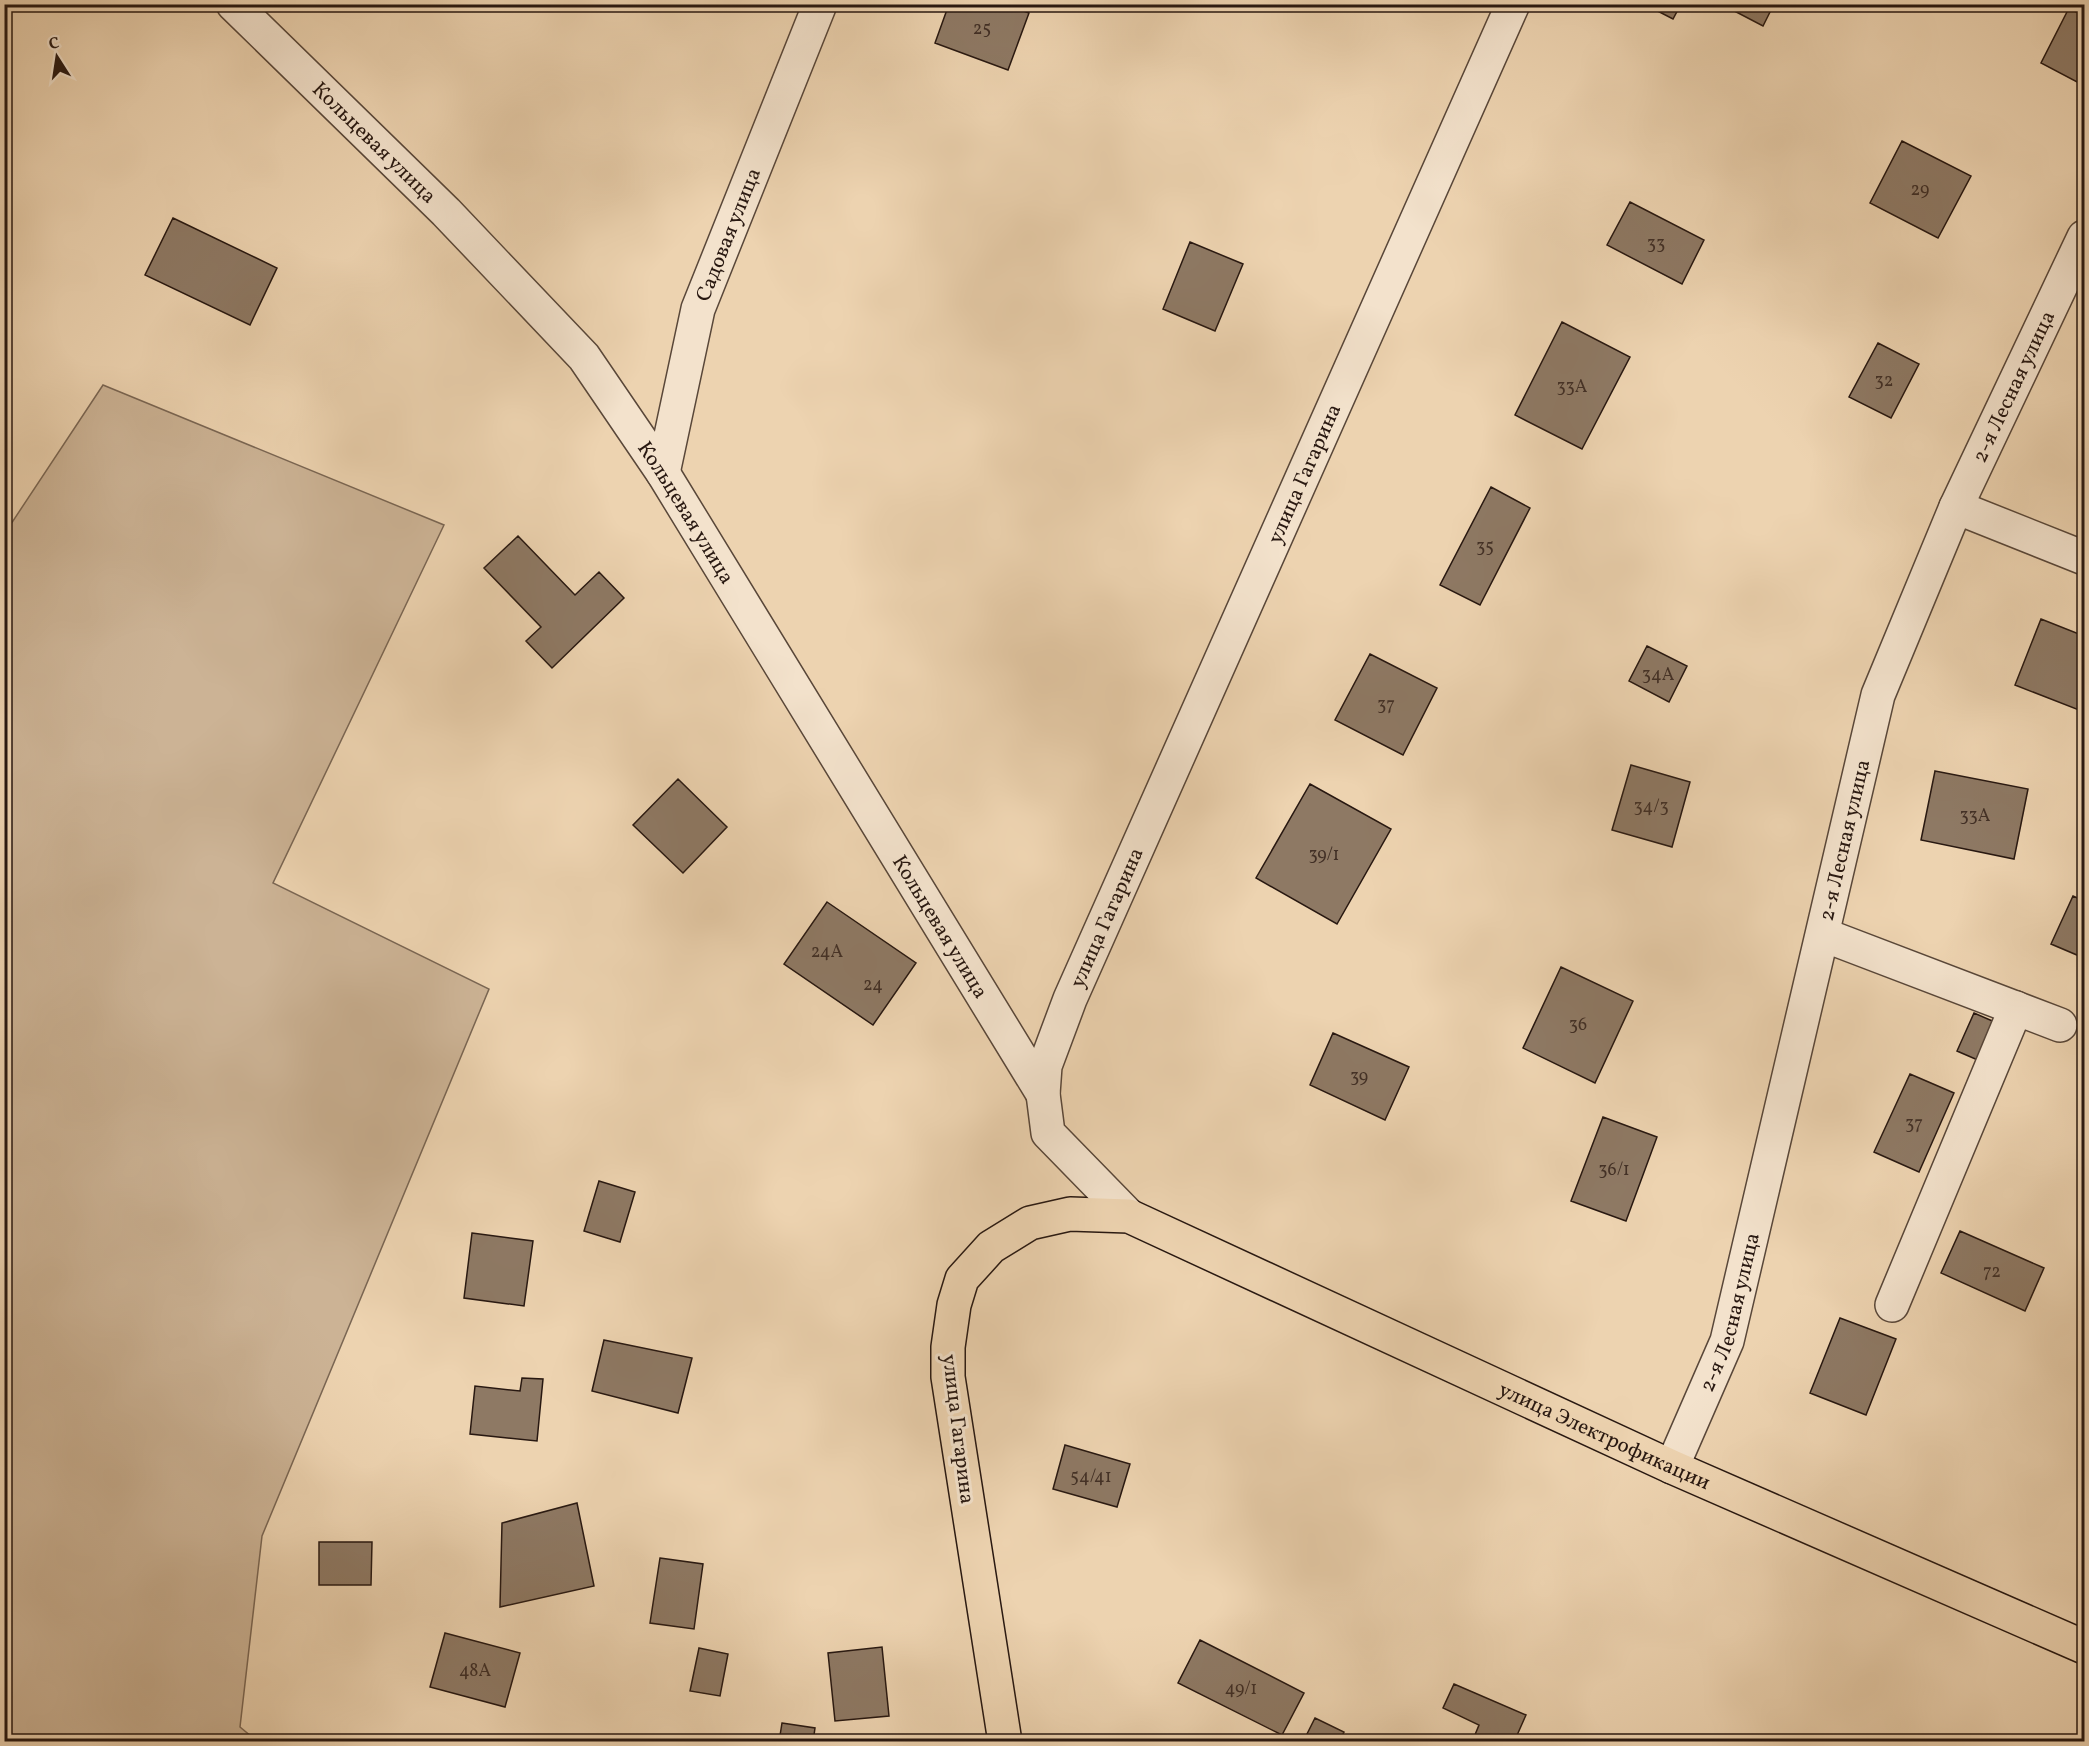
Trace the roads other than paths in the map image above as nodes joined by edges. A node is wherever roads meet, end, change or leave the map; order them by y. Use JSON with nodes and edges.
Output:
{"nodes":[{"id":1,"x":233,"y":4,"type":"edge"},
{"id":2,"x":820,"y":4,"type":"edge"},
{"id":3,"x":1513,"y":4,"type":"edge"},
{"id":4,"x":2085,"y":237,"type":"edge"},
{"id":5,"x":663,"y":473,"type":"junction"},
{"id":6,"x":1956,"y":507,"type":"junction"},
{"id":7,"x":2085,"y":558,"type":"edge"},
{"id":8,"x":1824,"y":934,"type":"junction"},
{"id":9,"x":2016,"y":1008,"type":"junction"},
{"id":10,"x":2060,"y":1024,"type":"dead end"},
{"id":11,"x":1043,"y":1094,"type":"junction"},
{"id":12,"x":1129,"y":1216,"type":"junction"},
{"id":13,"x":1892,"y":1305,"type":"dead end"},
{"id":14,"x":1672,"y":1467,"type":"junction"},
{"id":15,"x":2085,"y":1647,"type":"edge"},
{"id":16,"x":1005,"y":1742,"type":"edge"}],
"edges":[{"from":1,"to":5,"type":"street","name":"Кольцевая улица"},
{"from":2,"to":5,"type":"street","name":"Садовая улица"},
{"from":3,"to":11,"type":"street","name":"улица Гагарина"},
{"from":4,"to":6,"type":"street","name":"2-я Лесная улица"},
{"from":5,"to":11,"type":"street","name":"Кольцевая улица"},
{"from":6,"to":7,"type":"street"},
{"from":6,"to":8,"type":"street","name":"2-я Лесная улица"},
{"from":8,"to":9,"type":"street"},
{"from":8,"to":14,"type":"street","name":"2-я Лесная улица"},
{"from":9,"to":10,"type":"street"},
{"from":9,"to":13,"type":"street"},
{"from":11,"to":12,"type":"street","name":"улица Гагарина"},
{"from":12,"to":14,"type":"main road","name":"улица Электрофикации"},
{"from":12,"to":16,"type":"main road","name":"улица Гагарина"},
{"from":14,"to":15,"type":"main road","name":"улица Электрофикации"}]}
